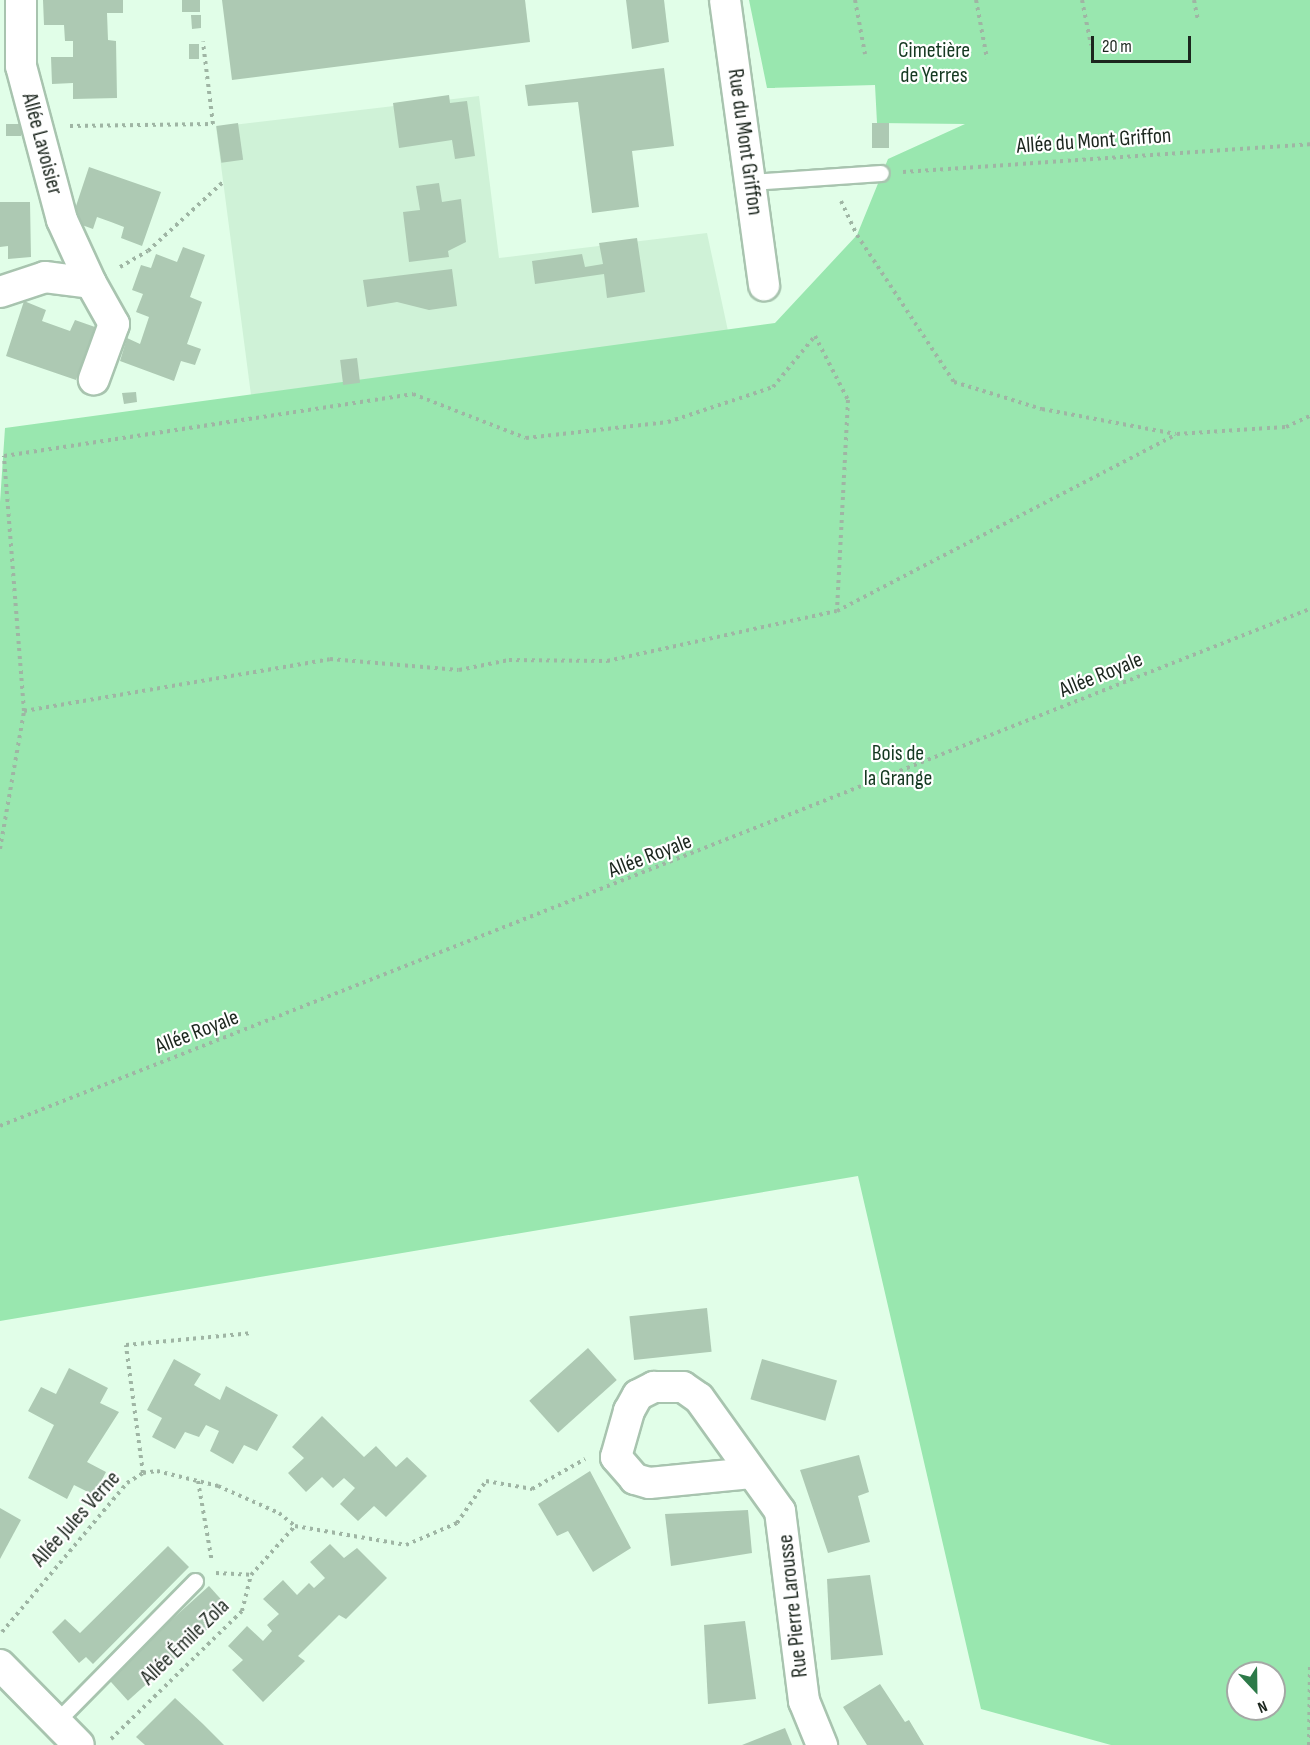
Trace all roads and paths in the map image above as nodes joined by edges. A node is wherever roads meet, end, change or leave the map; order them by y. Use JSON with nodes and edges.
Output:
{"nodes":[{"id":1,"x":21,"y":0,"type":"edge"},
{"id":2,"x":725,"y":0,"type":"edge"},
{"id":3,"x":855,"y":0,"type":"edge"},
{"id":4,"x":976,"y":0,"type":"edge"},
{"id":5,"x":1082,"y":0,"type":"edge"},
{"id":6,"x":1194,"y":0,"type":"edge"},
{"id":7,"x":1198,"y":20,"type":"dead end"},
{"id":8,"x":203,"y":42,"type":"dead end"},
{"id":9,"x":1091,"y":45,"type":"dead end"},
{"id":10,"x":865,"y":54,"type":"dead end"},
{"id":11,"x":987,"y":59,"type":"dead end"},
{"id":12,"x":39,"y":126,"type":"junction"},
{"id":13,"x":1310,"y":144,"type":"edge"},
{"id":14,"x":881,"y":173,"type":"joint"},
{"id":15,"x":829,"y":176,"type":"junction"},
{"id":16,"x":223,"y":182,"type":"dead end"},
{"id":17,"x":751,"y":182,"type":"junction"},
{"id":18,"x":91,"y":283,"type":"junction"},
{"id":19,"x":764,"y":285,"type":"dead end"},
{"id":20,"x":0,"y":292,"type":"edge"},
{"id":21,"x":94,"y":379,"type":"dead end"},
{"id":22,"x":1310,"y":416,"type":"edge"},
{"id":23,"x":1177,"y":434,"type":"junction"},
{"id":24,"x":1310,"y":609,"type":"edge"},
{"id":25,"x":837,"y":611,"type":"junction"},
{"id":26,"x":24,"y":711,"type":"junction"},
{"id":27,"x":0,"y":849,"type":"edge"},
{"id":28,"x":0,"y":1126,"type":"edge"},
{"id":29,"x":252,"y":1333,"type":"dead end"},
{"id":30,"x":617,"y":1452,"type":"junction"},
{"id":31,"x":144,"y":1473,"type":"junction"},
{"id":32,"x":751,"y":1473,"type":"junction"},
{"id":33,"x":198,"y":1481,"type":"junction"},
{"id":34,"x":295,"y":1526,"type":"junction"},
{"id":35,"x":251,"y":1575,"type":"junction"},
{"id":36,"x":195,"y":1581,"type":"dead end"},
{"id":37,"x":0,"y":1635,"type":"edge"},
{"id":38,"x":1310,"y":1662,"type":"edge"},
{"id":39,"x":0,"y":1665,"type":"edge"},
{"id":40,"x":56,"y":1722,"type":"junction"},
{"id":41,"x":79,"y":1745,"type":"edge"},
{"id":42,"x":105,"y":1745,"type":"edge"},
{"id":43,"x":822,"y":1745,"type":"edge"},
{"id":44,"x":1309,"y":1745,"type":"edge"}],
"edges":[{"from":1,"to":12,"type":"street","name":"Allée Lavoisier"},
{"from":2,"to":17,"type":"street","name":"Rue du Mont Griffon"},
{"from":3,"to":10,"type":"path"},
{"from":4,"to":11,"type":"path"},
{"from":5,"to":9,"type":"path"},
{"from":6,"to":7,"type":"path"},
{"from":8,"to":12,"type":"path"},
{"from":12,"to":18,"type":"street","name":"Allée Lavoisier"},
{"from":13,"to":14,"type":"path","name":"Allée du Mont Griffon"},
{"from":14,"to":15,"type":"lane"},
{"from":15,"to":17,"type":"lane"},
{"from":15,"to":23,"type":"path"},
{"from":16,"to":18,"type":"path"},
{"from":17,"to":19,"type":"street","name":"Rue du Mont Griffon"},
{"from":18,"to":20,"type":"street"},
{"from":18,"to":21,"type":"street","name":"Allée Lavoisier"},
{"from":22,"to":23,"type":"path"},
{"from":23,"to":25,"type":"path"},
{"from":24,"to":28,"type":"path","name":"Allée Royale"},
{"from":25,"to":26,"type":"path"},
{"from":25,"to":26,"type":"path"},
{"from":26,"to":27,"type":"path"},
{"from":29,"to":31,"type":"path"},
{"from":30,"to":32,"type":"street"},
{"from":30,"to":32,"type":"street","name":"Rue Pierre Larousse"},
{"from":30,"to":34,"type":"path","name":"Allée Jules Verne"},
{"from":31,"to":33,"type":"path","name":"Allée Jules Verne"},
{"from":31,"to":37,"type":"path","name":"Allée Jules Verne"},
{"from":32,"to":43,"type":"street","name":"Rue Pierre Larousse"},
{"from":33,"to":34,"type":"path","name":"Allée Jules Verne"},
{"from":33,"to":35,"type":"path"},
{"from":34,"to":35,"type":"path","name":"Allée Émile Zola"},
{"from":35,"to":42,"type":"path","name":"Allée Émile Zola"},
{"from":36,"to":40,"type":"lane"},
{"from":38,"to":44,"type":"path"},
{"from":39,"to":40,"type":"street"},
{"from":40,"to":41,"type":"street"}]}
